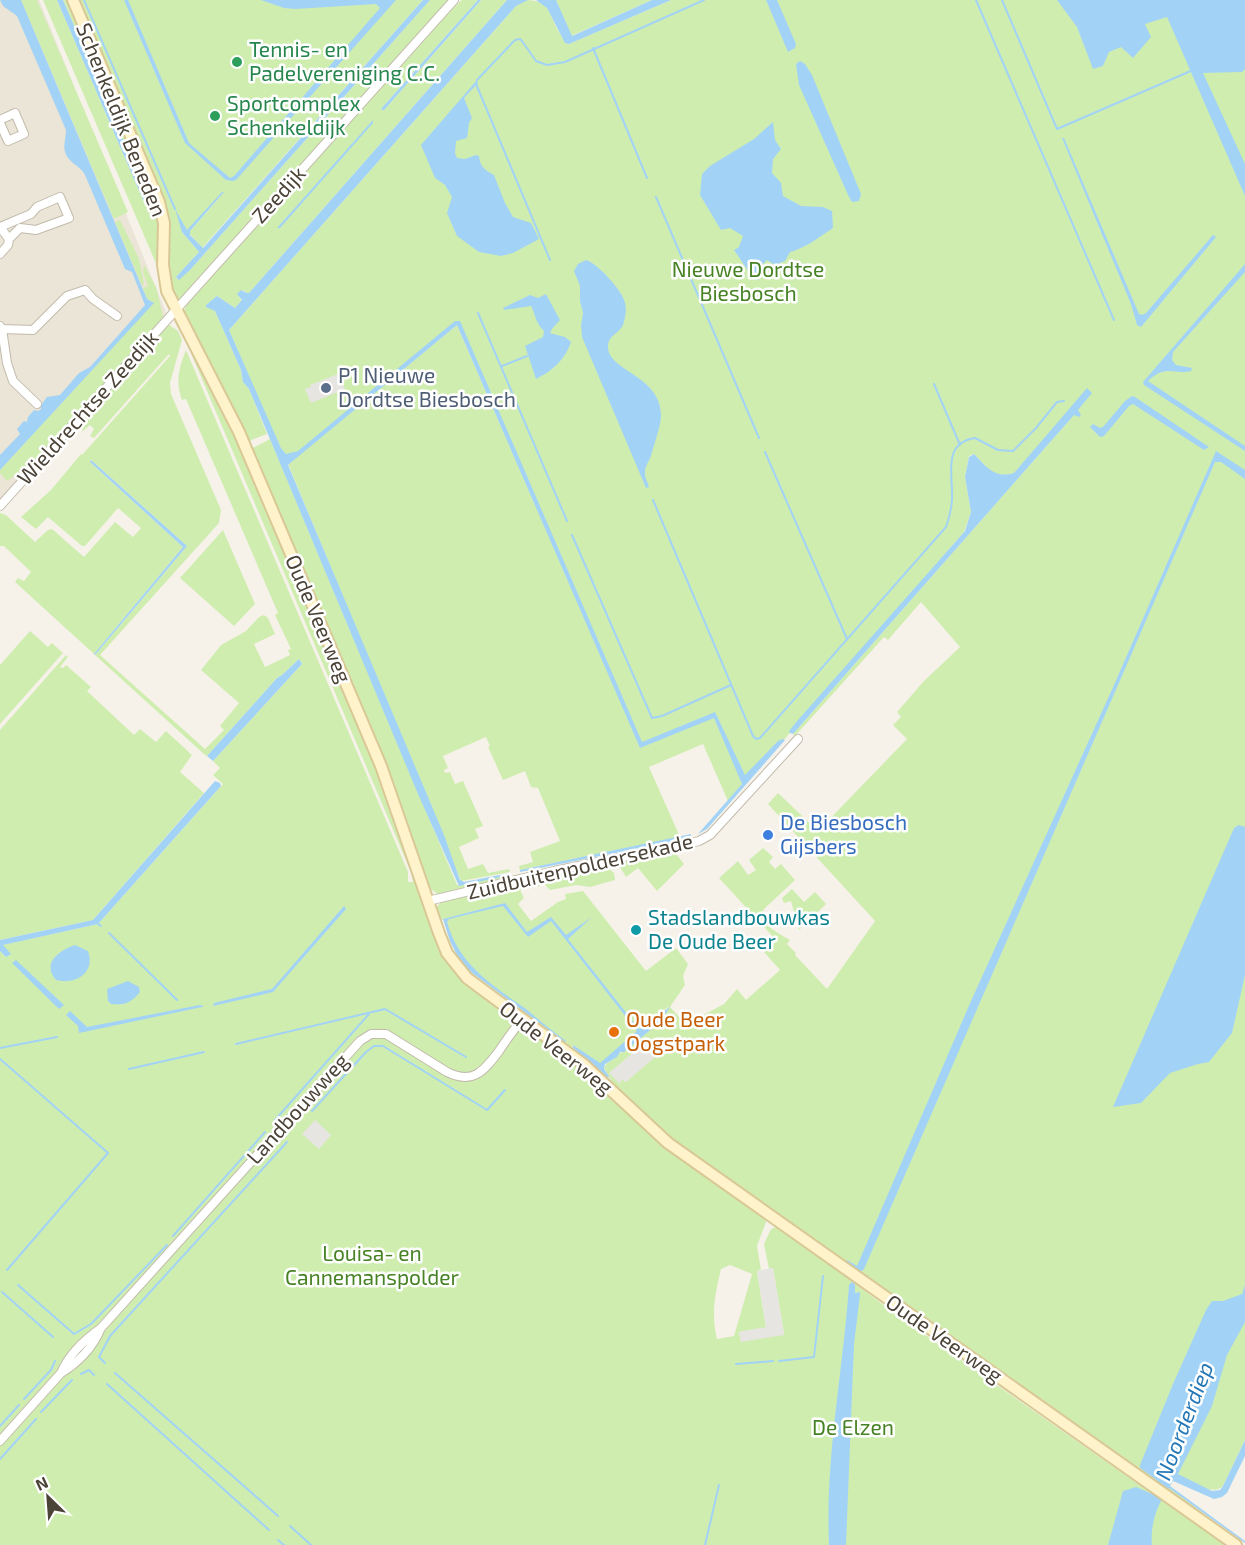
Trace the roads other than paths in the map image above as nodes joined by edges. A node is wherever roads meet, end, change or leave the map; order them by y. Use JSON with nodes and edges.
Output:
{"nodes":[{"id":1,"x":73,"y":0,"type":"edge"},
{"id":2,"x":454,"y":0,"type":"edge"},
{"id":3,"x":0,"y":227,"type":"edge"},
{"id":4,"x":9,"y":239,"type":"junction"},
{"id":5,"x":0,"y":254,"type":"edge"},
{"id":6,"x":177,"y":310,"type":"junction"},
{"id":7,"x":117,"y":316,"type":"dead end"},
{"id":8,"x":1,"y":327,"type":"edge"},
{"id":9,"x":7,"y":363,"type":"junction"},
{"id":10,"x":0,"y":370,"type":"edge"},
{"id":11,"x":37,"y":404,"type":"dead end"},
{"id":12,"x":0,"y":506,"type":"edge"},
{"id":13,"x":798,"y":739,"type":"dead end"},
{"id":14,"x":428,"y":901,"type":"junction"},
{"id":15,"x":522,"y":1019,"type":"junction"},
{"id":16,"x":0,"y":1441,"type":"edge"},
{"id":17,"x":1236,"y":1545,"type":"edge"}],
"edges":[{"from":1,"to":6,"type":"street","name":"Schenkeldijk Beneden"},
{"from":2,"to":6,"type":"street","name":"Zeedijk"},
{"from":3,"to":4,"type":"street"},
{"from":3,"to":4,"type":"street"},
{"from":4,"to":5,"type":"street"},
{"from":6,"to":12,"type":"street","name":"Wieldrechtse Zeedijk"},
{"from":6,"to":14,"type":"street","name":"Oude Veerweg"},
{"from":7,"to":8,"type":"street"},
{"from":8,"to":9,"type":"street"},
{"from":9,"to":10,"type":"street"},
{"from":9,"to":11,"type":"street"},
{"from":13,"to":14,"type":"street","name":"Zuidbuitenpoldersekade"},
{"from":14,"to":15,"type":"street","name":"Oude Veerweg"},
{"from":15,"to":16,"type":"street","name":"Landbouwweg"},
{"from":15,"to":17,"type":"street","name":"Oude Veerweg"}]}
